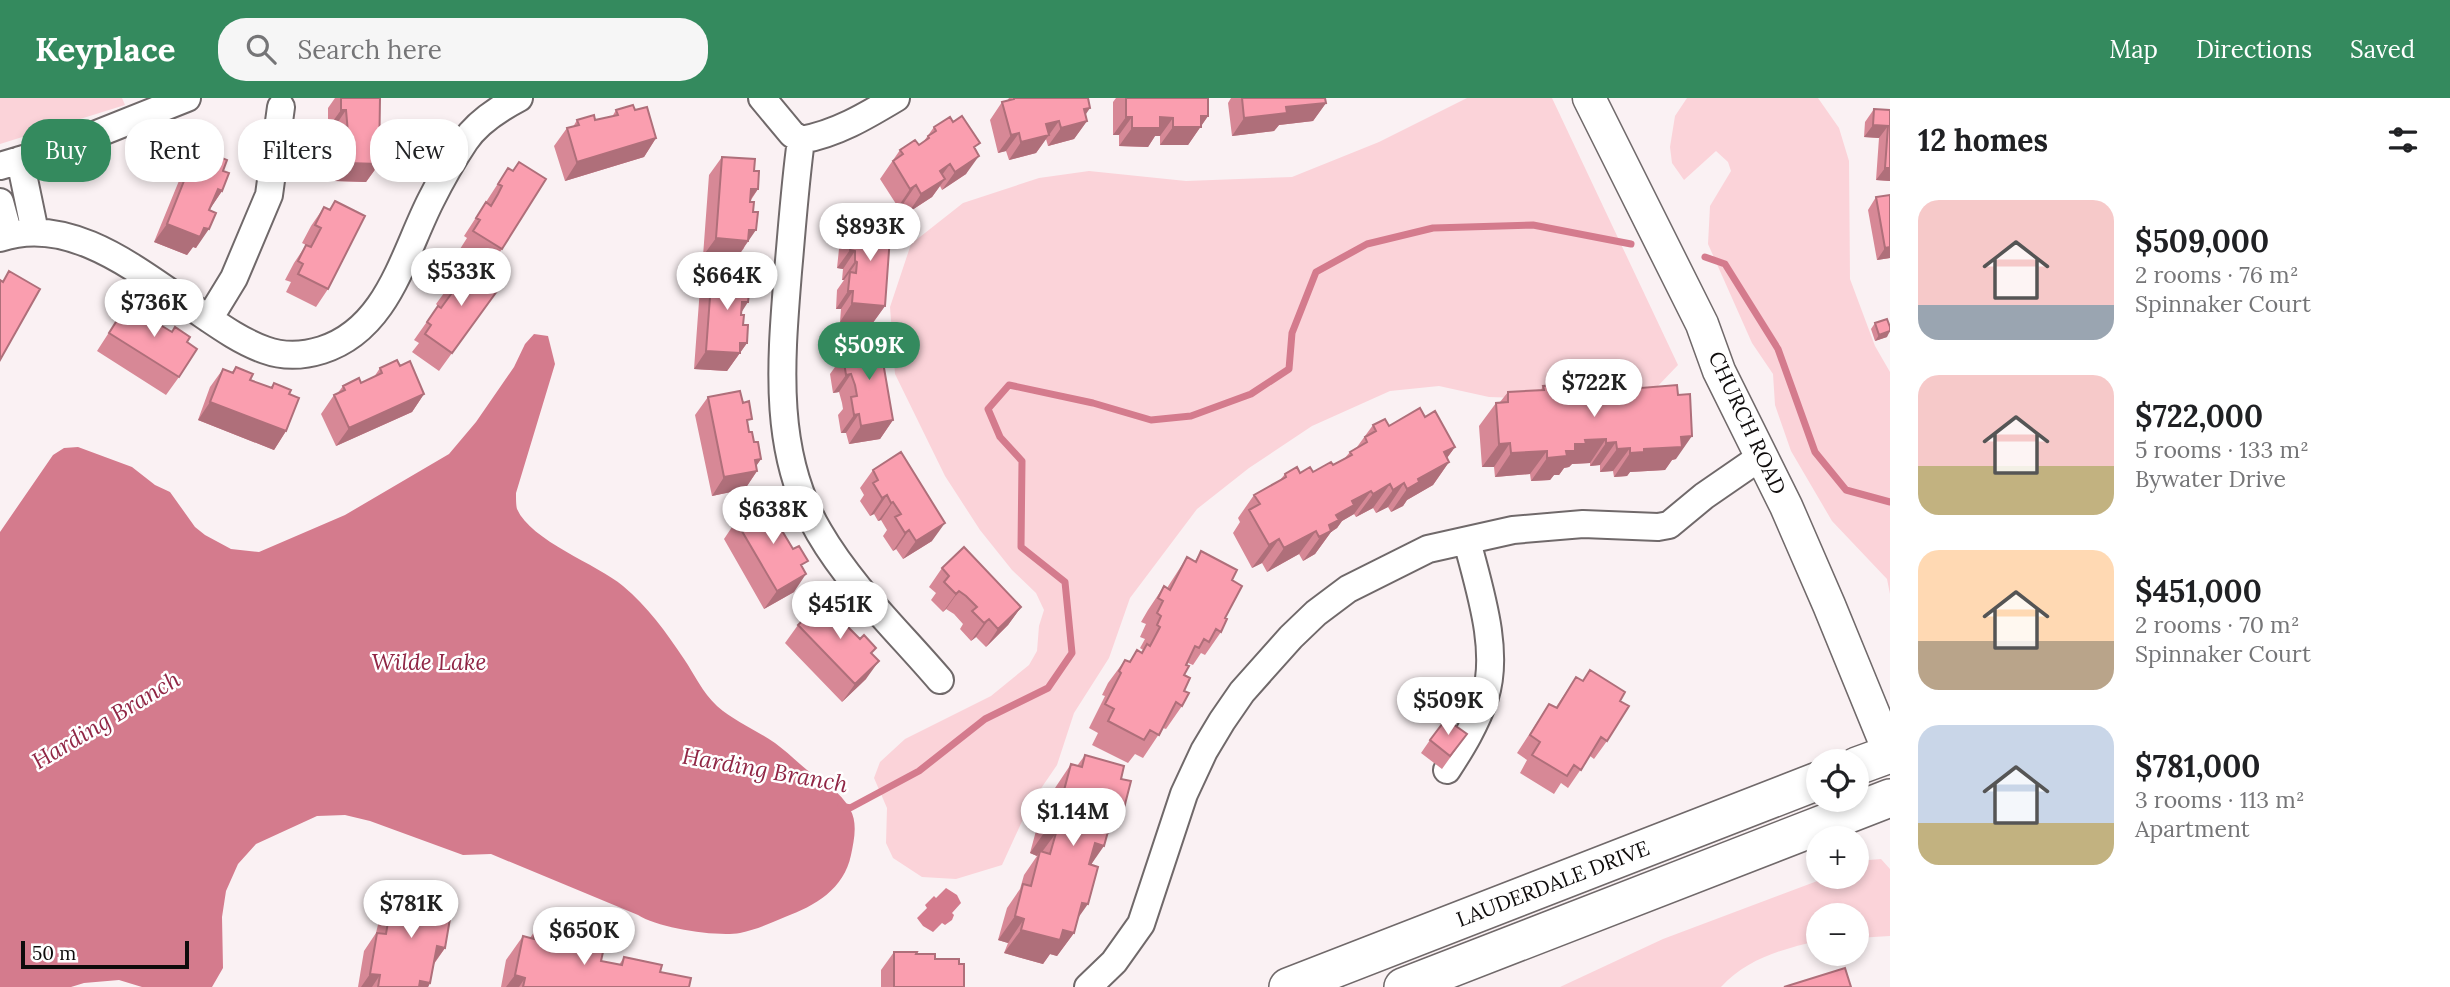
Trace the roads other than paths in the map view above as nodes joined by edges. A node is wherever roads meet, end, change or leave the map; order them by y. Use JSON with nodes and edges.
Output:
{"nodes":[{"id":1,"x":187,"y":98,"type":"edge"},
{"id":2,"x":519,"y":98,"type":"edge"},
{"id":3,"x":762,"y":98,"type":"edge"},
{"id":4,"x":896,"y":98,"type":"edge"},
{"id":5,"x":1589,"y":98,"type":"edge"},
{"id":6,"x":281,"y":107,"type":"dead end"},
{"id":7,"x":801,"y":140,"type":"junction"},
{"id":8,"x":10,"y":163,"type":"edge"},
{"id":9,"x":0,"y":202,"type":"edge"},
{"id":10,"x":14,"y":235,"type":"edge"},
{"id":11,"x":209,"y":318,"type":"junction"},
{"id":12,"x":1762,"y":456,"type":"junction"},
{"id":13,"x":1467,"y":541,"type":"junction"},
{"id":14,"x":940,"y":680,"type":"dead end"},
{"id":15,"x":1890,"y":754,"type":"edge"},
{"id":16,"x":1869,"y":762,"type":"edge"},
{"id":17,"x":1447,"y":770,"type":"dead end"},
{"id":18,"x":1806,"y":786,"type":"edge"},
{"id":19,"x":1890,"y":799,"type":"edge"},
{"id":20,"x":1088,"y":987,"type":"edge"},
{"id":21,"x":1288,"y":987,"type":"edge"},
{"id":22,"x":1403,"y":987,"type":"edge"}],
"edges":[{"from":1,"to":8,"type":"street"},
{"from":2,"to":11,"type":"street"},
{"from":3,"to":7,"type":"street"},
{"from":4,"to":7,"type":"street"},
{"from":5,"to":12,"type":"street","name":"CHURCH ROAD"},
{"from":6,"to":11,"type":"street"},
{"from":7,"to":14,"type":"street"},
{"from":8,"to":10,"type":"street"},
{"from":9,"to":10,"type":"street"},
{"from":10,"to":11,"type":"street"},
{"from":12,"to":13,"type":"street"},
{"from":12,"to":15,"type":"street","name":"CHURCH ROAD"},
{"from":13,"to":17,"type":"street"},
{"from":13,"to":20,"type":"street"},
{"from":15,"to":16,"type":"main road"},
{"from":18,"to":21,"type":"main road","name":"LAUDERDALE DRIVE"},
{"from":19,"to":22,"type":"main road","name":"LAUDERDALE DRIVE"}]}
